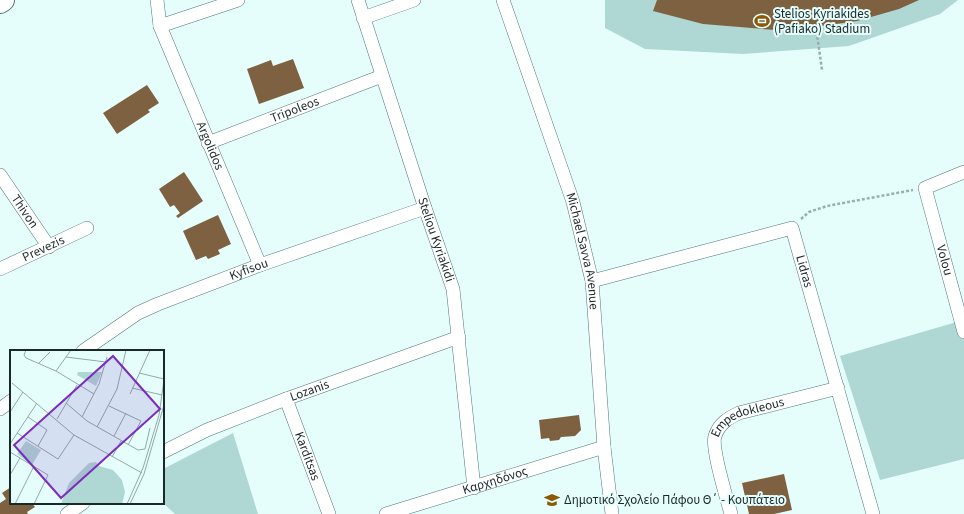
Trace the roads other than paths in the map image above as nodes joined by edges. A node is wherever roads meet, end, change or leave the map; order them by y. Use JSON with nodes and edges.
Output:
{"nodes":[{"id":1,"x":3,"y":0,"type":"edge"},
{"id":2,"x":157,"y":0,"type":"edge"},
{"id":3,"x":238,"y":0,"type":"edge"},
{"id":4,"x":358,"y":0,"type":"edge"},
{"id":5,"x":414,"y":0,"type":"edge"},
{"id":6,"x":503,"y":0,"type":"edge"},
{"id":7,"x":0,"y":2,"type":"edge"},
{"id":8,"x":363,"y":18,"type":"junction"},
{"id":9,"x":160,"y":26,"type":"junction"},
{"id":10,"x":382,"y":76,"type":"junction"},
{"id":11,"x":208,"y":143,"type":"junction"},
{"id":12,"x":964,"y":172,"type":"edge"},
{"id":13,"x":0,"y":174,"type":"edge"},
{"id":14,"x":425,"y":208,"type":"junction"},
{"id":15,"x":87,"y":228,"type":"dead end"},
{"id":16,"x":49,"y":247,"type":"junction"},
{"id":17,"x":260,"y":265,"type":"junction"},
{"id":18,"x":0,"y":269,"type":"edge"},
{"id":19,"x":592,"y":280,"type":"junction"},
{"id":20,"x":960,"y":300,"type":"edge"},
{"id":21,"x":964,"y":332,"type":"edge"},
{"id":22,"x":459,"y":337,"type":"junction"},
{"id":23,"x":84,"y":350,"type":"edge"},
{"id":24,"x":838,"y":388,"type":"junction"},
{"id":25,"x":286,"y":399,"type":"junction"},
{"id":26,"x":10,"y":402,"type":"edge"},
{"id":27,"x":0,"y":409,"type":"edge"},
{"id":28,"x":604,"y":447,"type":"junction"},
{"id":29,"x":164,"y":452,"type":"edge"},
{"id":30,"x":474,"y":488,"type":"junction"},
{"id":31,"x":81,"y":504,"type":"edge"},
{"id":32,"x":66,"y":514,"type":"edge"},
{"id":33,"x":329,"y":514,"type":"edge"},
{"id":34,"x":386,"y":514,"type":"edge"},
{"id":35,"x":612,"y":514,"type":"edge"},
{"id":36,"x":731,"y":514,"type":"edge"},
{"id":37,"x":873,"y":514,"type":"edge"}],
"edges":[{"from":1,"to":7,"type":"highway"},
{"from":2,"to":9,"type":"street","name":"Argolidos"},
{"from":3,"to":9,"type":"street"},
{"from":4,"to":8,"type":"street","name":"Steliou Kyriakidi"},
{"from":5,"to":8,"type":"street"},
{"from":6,"to":19,"type":"street","name":"Michael Savva Avenue"},
{"from":8,"to":10,"type":"street","name":"Steliou Kyriakidi"},
{"from":9,"to":11,"type":"street","name":"Argolidos"},
{"from":10,"to":11,"type":"street","name":"Tripoleos"},
{"from":10,"to":14,"type":"street","name":"Steliou Kyriakidi"},
{"from":11,"to":17,"type":"street","name":"Argolidos"},
{"from":12,"to":20,"type":"street","name":"Volou"},
{"from":13,"to":16,"type":"street","name":"Thivon"},
{"from":14,"to":17,"type":"street","name":"Kyfisou"},
{"from":14,"to":22,"type":"street","name":"Steliou Kyriakidi"},
{"from":15,"to":16,"type":"street","name":"Prevezis"},
{"from":16,"to":18,"type":"street","name":"Prevezis"},
{"from":17,"to":23,"type":"street","name":"Kyfisou"},
{"from":19,"to":24,"type":"street","name":"Lidras"},
{"from":19,"to":28,"type":"street","name":"Michael Savva Avenue"},
{"from":20,"to":21,"type":"street","name":"Volou"},
{"from":22,"to":25,"type":"street","name":"Lozanis"},
{"from":22,"to":30,"type":"street","name":"Steliou Kyriakidi"},
{"from":24,"to":36,"type":"street","name":"Empedokleous"},
{"from":24,"to":37,"type":"street","name":"Lidras"},
{"from":25,"to":29,"type":"street","name":"Lozanis"},
{"from":25,"to":33,"type":"street","name":"Karditsas"},
{"from":26,"to":27,"type":"street"},
{"from":28,"to":30,"type":"street","name":"Καρχηδόνος"},
{"from":28,"to":35,"type":"street","name":"Michael Savva Avenue"},
{"from":30,"to":34,"type":"street","name":"Καρχηδόνος"},
{"from":31,"to":32,"type":"street"}]}
